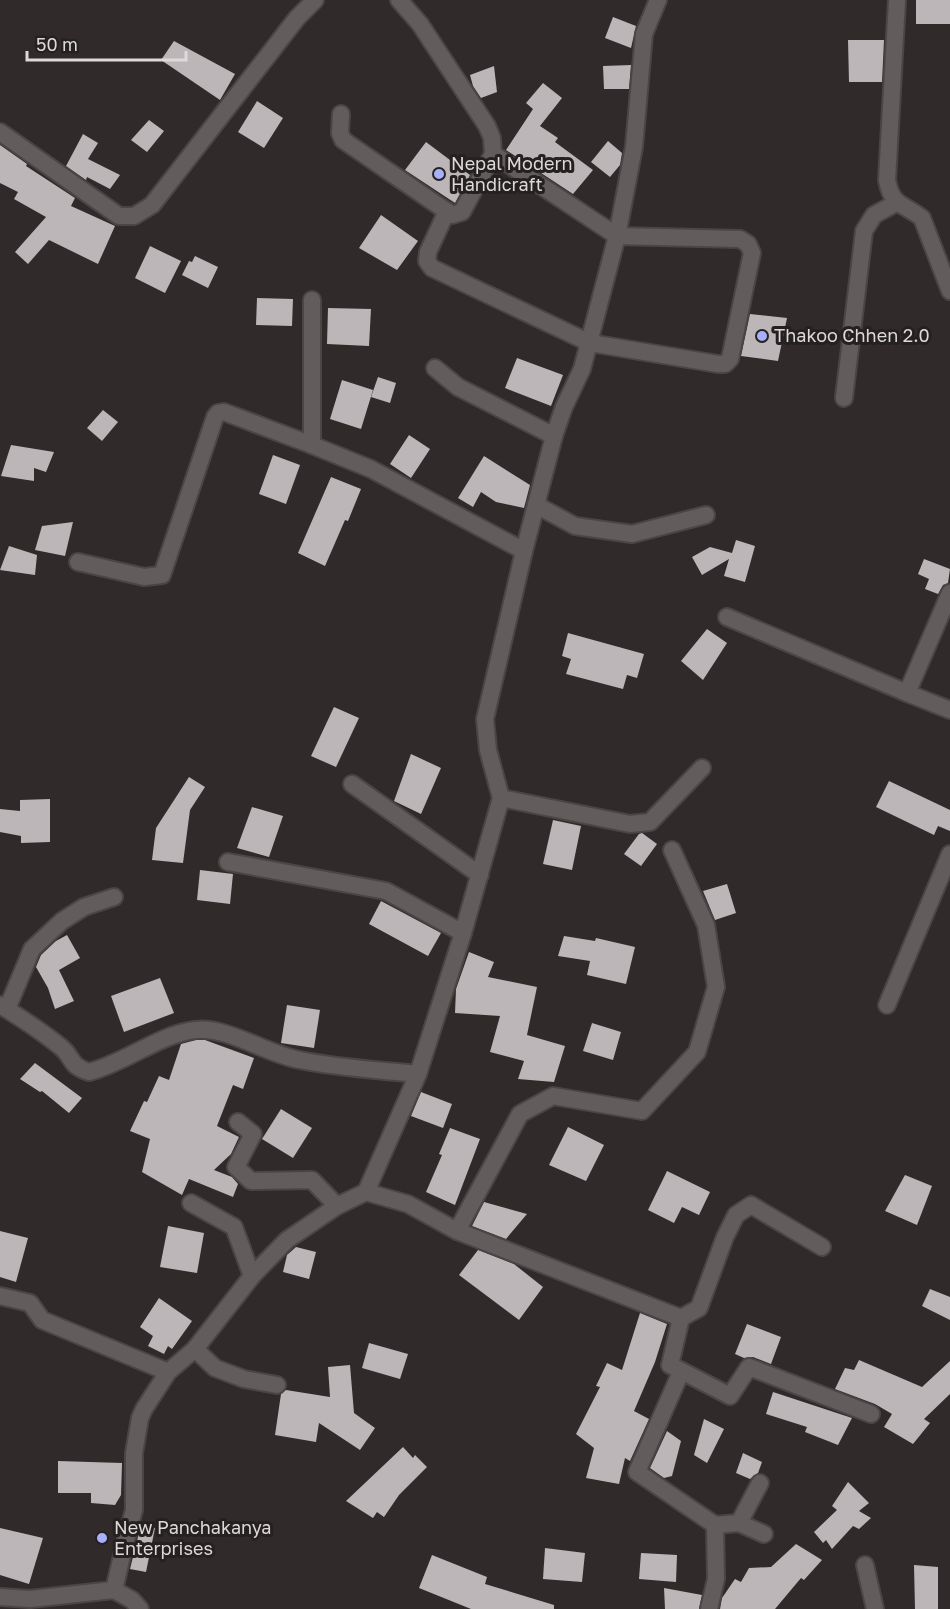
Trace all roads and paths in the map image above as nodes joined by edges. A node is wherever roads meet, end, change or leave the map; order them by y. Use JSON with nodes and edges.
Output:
{"nodes":[{"id":1,"x":315,"y":0,"type":"edge"},
{"id":2,"x":399,"y":0,"type":"edge"},
{"id":3,"x":658,"y":0,"type":"edge"},
{"id":4,"x":897,"y":0,"type":"edge"},
{"id":5,"x":340,"y":114,"type":"dead end"},
{"id":6,"x":0,"y":132,"type":"edge"},
{"id":7,"x":493,"y":154,"type":"junction"},
{"id":8,"x":896,"y":202,"type":"junction"},
{"id":9,"x":447,"y":211,"type":"junction"},
{"id":10,"x":617,"y":236,"type":"junction"},
{"id":11,"x":950,"y":291,"type":"edge"},
{"id":12,"x":312,"y":300,"type":"dead end"},
{"id":13,"x":590,"y":343,"type":"junction"},
{"id":14,"x":435,"y":368,"type":"dead end"},
{"id":15,"x":844,"y":398,"type":"dead end"},
{"id":16,"x":554,"y":436,"type":"junction"},
{"id":17,"x":312,"y":445,"type":"junction"},
{"id":18,"x":536,"y":505,"type":"junction"},
{"id":19,"x":706,"y":515,"type":"dead end"},
{"id":20,"x":524,"y":551,"type":"junction"},
{"id":21,"x":78,"y":562,"type":"dead end"},
{"id":22,"x":950,"y":593,"type":"edge"},
{"id":23,"x":727,"y":618,"type":"dead end"},
{"id":24,"x":907,"y":693,"type":"junction"},
{"id":25,"x":950,"y":710,"type":"edge"},
{"id":26,"x":702,"y":768,"type":"dead end"},
{"id":27,"x":352,"y":784,"type":"dead end"},
{"id":28,"x":501,"y":798,"type":"junction"},
{"id":29,"x":672,"y":850,"type":"dead end"},
{"id":30,"x":948,"y":861,"type":"edge"},
{"id":31,"x":228,"y":862,"type":"dead end"},
{"id":32,"x":480,"y":875,"type":"junction"},
{"id":33,"x":114,"y":897,"type":"dead end"},
{"id":34,"x":463,"y":933,"type":"junction"},
{"id":35,"x":887,"y":1005,"type":"dead end"},
{"id":36,"x":3,"y":1007,"type":"edge"},
{"id":37,"x":418,"y":1074,"type":"junction"},
{"id":38,"x":237,"y":1122,"type":"dead end"},
{"id":39,"x":366,"y":1192,"type":"junction"},
{"id":40,"x":191,"y":1203,"type":"dead end"},
{"id":41,"x":337,"y":1206,"type":"junction"},
{"id":42,"x":457,"y":1231,"type":"junction"},
{"id":43,"x":822,"y":1246,"type":"dead end"},
{"id":44,"x":252,"y":1276,"type":"junction"},
{"id":45,"x":0,"y":1296,"type":"edge"},
{"id":46,"x":681,"y":1318,"type":"junction"},
{"id":47,"x":195,"y":1349,"type":"junction"},
{"id":48,"x":168,"y":1372,"type":"junction"},
{"id":49,"x":681,"y":1372,"type":"junction"},
{"id":50,"x":278,"y":1385,"type":"dead end"},
{"id":51,"x":871,"y":1414,"type":"dead end"},
{"id":52,"x":760,"y":1483,"type":"dead end"},
{"id":53,"x":739,"y":1523,"type":"junction"},
{"id":54,"x":715,"y":1525,"type":"junction"},
{"id":55,"x":764,"y":1534,"type":"dead end"},
{"id":56,"x":865,"y":1565,"type":"dead end"},
{"id":57,"x":114,"y":1590,"type":"junction"},
{"id":58,"x":0,"y":1597,"type":"edge"},
{"id":59,"x":28,"y":1604,"type":"edge"},
{"id":60,"x":140,"y":1609,"type":"edge"},
{"id":61,"x":709,"y":1609,"type":"edge"},
{"id":62,"x":875,"y":1609,"type":"edge"}],
"edges":[{"from":1,"to":6,"type":"street"},
{"from":2,"to":7,"type":"street"},
{"from":3,"to":10,"type":"street"},
{"from":4,"to":8,"type":"street"},
{"from":5,"to":9,"type":"street"},
{"from":7,"to":9,"type":"street"},
{"from":7,"to":10,"type":"street"},
{"from":8,"to":11,"type":"street"},
{"from":8,"to":15,"type":"street"},
{"from":9,"to":13,"type":"street"},
{"from":10,"to":13,"type":"street"},
{"from":10,"to":13,"type":"street"},
{"from":12,"to":17,"type":"street"},
{"from":13,"to":16,"type":"street"},
{"from":14,"to":16,"type":"street"},
{"from":16,"to":18,"type":"street"},
{"from":17,"to":20,"type":"street"},
{"from":17,"to":21,"type":"street"},
{"from":18,"to":19,"type":"street"},
{"from":18,"to":20,"type":"street"},
{"from":20,"to":28,"type":"street"},
{"from":22,"to":24,"type":"street"},
{"from":23,"to":24,"type":"street"},
{"from":24,"to":25,"type":"street"},
{"from":26,"to":28,"type":"street"},
{"from":27,"to":32,"type":"street"},
{"from":28,"to":32,"type":"street"},
{"from":29,"to":42,"type":"street"},
{"from":30,"to":35,"type":"street"},
{"from":31,"to":34,"type":"street"},
{"from":32,"to":34,"type":"street"},
{"from":33,"to":36,"type":"street"},
{"from":34,"to":37,"type":"street"},
{"from":36,"to":37,"type":"street"},
{"from":37,"to":39,"type":"street"},
{"from":38,"to":41,"type":"street"},
{"from":39,"to":41,"type":"street"},
{"from":39,"to":42,"type":"street"},
{"from":40,"to":44,"type":"street"},
{"from":41,"to":44,"type":"street"},
{"from":42,"to":46,"type":"street"},
{"from":43,"to":46,"type":"street"},
{"from":44,"to":47,"type":"street"},
{"from":45,"to":48,"type":"street"},
{"from":46,"to":49,"type":"street"},
{"from":47,"to":48,"type":"street"},
{"from":47,"to":50,"type":"street"},
{"from":48,"to":57,"type":"street"},
{"from":49,"to":51,"type":"street"},
{"from":49,"to":54,"type":"street"},
{"from":52,"to":53,"type":"street"},
{"from":53,"to":54,"type":"street"},
{"from":53,"to":55,"type":"street"},
{"from":54,"to":61,"type":"street"},
{"from":56,"to":62,"type":"street"},
{"from":57,"to":59,"type":"street"},
{"from":57,"to":60,"type":"street"},
{"from":58,"to":59,"type":"street"}]}
